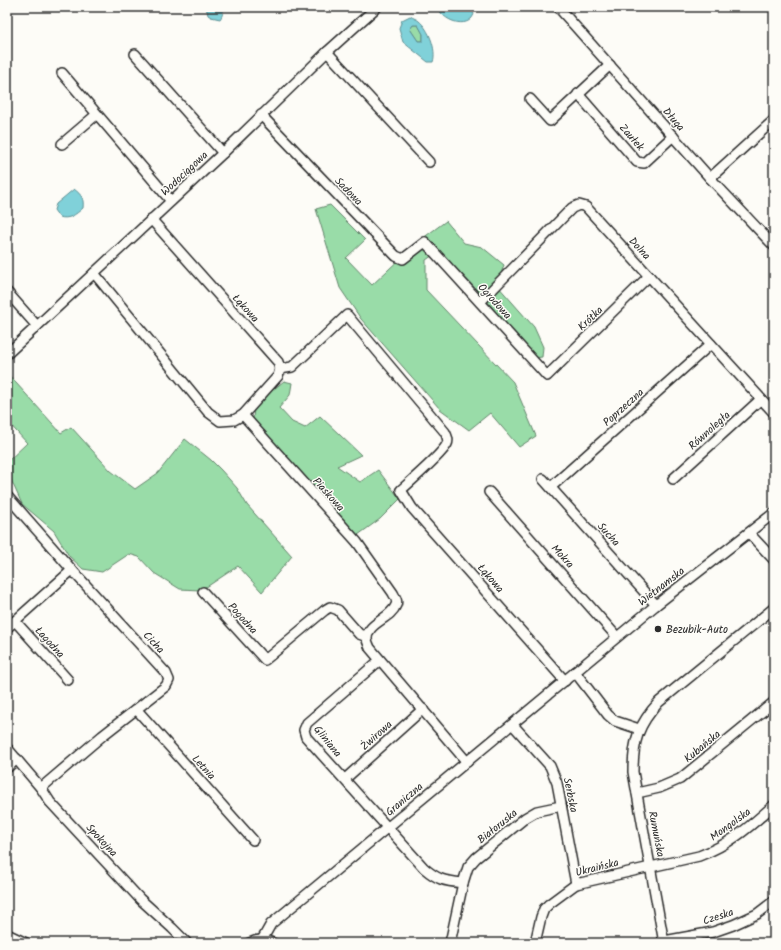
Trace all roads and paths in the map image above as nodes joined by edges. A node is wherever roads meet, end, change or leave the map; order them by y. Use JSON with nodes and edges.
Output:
{"nodes":[{"id":1,"x":377,"y":7,"type":"edge"},
{"id":2,"x":558,"y":7,"type":"edge"},
{"id":3,"x":327,"y":52,"type":"junction"},
{"id":4,"x":134,"y":54,"type":"dead end"},
{"id":5,"x":610,"y":65,"type":"junction"},
{"id":6,"x":62,"y":73,"type":"dead end"},
{"id":7,"x":578,"y":94,"type":"junction"},
{"id":8,"x":530,"y":99,"type":"dead end"},
{"id":9,"x":96,"y":114,"type":"junction"},
{"id":10,"x":261,"y":116,"type":"junction"},
{"id":11,"x":774,"y":120,"type":"edge"},
{"id":12,"x":673,"y":136,"type":"junction"},
{"id":13,"x":62,"y":144,"type":"dead end"},
{"id":14,"x":223,"y":154,"type":"junction"},
{"id":15,"x":429,"y":162,"type":"dead end"},
{"id":16,"x":710,"y":178,"type":"junction"},
{"id":17,"x":171,"y":201,"type":"junction"},
{"id":18,"x":151,"y":220,"type":"junction"},
{"id":19,"x":425,"y":242,"type":"joint"},
{"id":20,"x":774,"y":246,"type":"edge"},
{"id":21,"x":94,"y":273,"type":"junction"},
{"id":22,"x":649,"y":276,"type":"junction"},
{"id":23,"x":7,"y":292,"type":"edge"},
{"id":24,"x":480,"y":302,"type":"junction"},
{"id":25,"x":37,"y":326,"type":"junction"},
{"id":26,"x":711,"y":344,"type":"junction"},
{"id":27,"x":7,"y":354,"type":"edge"},
{"id":28,"x":280,"y":369,"type":"junction"},
{"id":29,"x":547,"y":376,"type":"joint"},
{"id":30,"x":761,"y":399,"type":"junction"},
{"id":31,"x":774,"y":413,"type":"edge"},
{"id":32,"x":243,"y":415,"type":"junction"},
{"id":33,"x":543,"y":479,"type":"dead end"},
{"id":34,"x":673,"y":479,"type":"dead end"},
{"id":35,"x":551,"y":487,"type":"junction"},
{"id":36,"x":489,"y":492,"type":"dead end"},
{"id":37,"x":7,"y":496,"type":"edge"},
{"id":38,"x":774,"y":513,"type":"edge"},
{"id":39,"x":749,"y":533,"type":"junction"},
{"id":40,"x":774,"y":560,"type":"edge"},
{"id":41,"x":72,"y":570,"type":"junction"},
{"id":42,"x":203,"y":592,"type":"dead end"},
{"id":43,"x":656,"y":605,"type":"junction"},
{"id":44,"x":774,"y":608,"type":"edge"},
{"id":45,"x":15,"y":621,"type":"junction"},
{"id":46,"x":7,"y":628,"type":"edge"},
{"id":47,"x":367,"y":637,"type":"junction"},
{"id":48,"x":618,"y":637,"type":"junction"},
{"id":49,"x":380,"y":660,"type":"junction"},
{"id":50,"x":575,"y":672,"type":"junction"},
{"id":51,"x":68,"y":680,"type":"dead end"},
{"id":52,"x":565,"y":681,"type":"junction"},
{"id":53,"x":774,"y":702,"type":"edge"},
{"id":54,"x":423,"y":709,"type":"junction"},
{"id":55,"x":137,"y":710,"type":"junction"},
{"id":56,"x":513,"y":725,"type":"junction"},
{"id":57,"x":639,"y":729,"type":"junction"},
{"id":58,"x":7,"y":748,"type":"edge"},
{"id":59,"x":17,"y":759,"type":"junction"},
{"id":60,"x":468,"y":762,"type":"junction"},
{"id":61,"x":7,"y":768,"type":"edge"},
{"id":62,"x":345,"y":779,"type":"junction"},
{"id":63,"x":41,"y":788,"type":"junction"},
{"id":64,"x":637,"y":793,"type":"junction"},
{"id":65,"x":774,"y":805,"type":"edge"},
{"id":66,"x":561,"y":806,"type":"junction"},
{"id":67,"x":388,"y":828,"type":"junction"},
{"id":68,"x":253,"y":840,"type":"dead end"},
{"id":69,"x":650,"y":866,"type":"junction"},
{"id":70,"x":463,"y":883,"type":"junction"},
{"id":71,"x":576,"y":884,"type":"junction"},
{"id":72,"x":774,"y":901,"type":"edge"},
{"id":73,"x":7,"y":934,"type":"edge"},
{"id":74,"x":262,"y":940,"type":"junction"},
{"id":75,"x":664,"y":942,"type":"edge"},
{"id":76,"x":26,"y":943,"type":"edge"},
{"id":77,"x":186,"y":943,"type":"edge"},
{"id":78,"x":249,"y":943,"type":"edge"},
{"id":79,"x":273,"y":943,"type":"edge"},
{"id":80,"x":450,"y":943,"type":"edge"},
{"id":81,"x":535,"y":943,"type":"edge"}],
"edges":[{"from":1,"to":3,"type":"street","name":"Wodociągowa"},
{"from":2,"to":5,"type":"street","name":"Długa"},
{"from":3,"to":10,"type":"street","name":"Wodociągowa"},
{"from":3,"to":15,"type":"street"},
{"from":4,"to":14,"type":"street"},
{"from":5,"to":7,"type":"street"},
{"from":5,"to":12,"type":"street","name":"Długa"},
{"from":6,"to":9,"type":"street"},
{"from":7,"to":8,"type":"street"},
{"from":7,"to":12,"type":"street","name":"Zaułek"},
{"from":9,"to":13,"type":"street"},
{"from":9,"to":17,"type":"street"},
{"from":10,"to":14,"type":"street","name":"Wodociągowa"},
{"from":10,"to":19,"type":"street","name":"Sadowa"},
{"from":11,"to":16,"type":"street"},
{"from":12,"to":16,"type":"street","name":"Długa"},
{"from":14,"to":17,"type":"street","name":"Wodociągowa"},
{"from":16,"to":20,"type":"street","name":"Długa"},
{"from":17,"to":18,"type":"street","name":"Wodociągowa"},
{"from":18,"to":21,"type":"street","name":"Wodociągowa"},
{"from":18,"to":28,"type":"street","name":"Łąkowa"},
{"from":19,"to":24,"type":"street","name":"Ogrodowa"},
{"from":21,"to":25,"type":"street","name":"Wodociągowa"},
{"from":21,"to":32,"type":"street"},
{"from":22,"to":24,"type":"street","name":"Dolna"},
{"from":22,"to":26,"type":"street","name":"Dolna"},
{"from":22,"to":29,"type":"street","name":"Krótka"},
{"from":23,"to":25,"type":"street"},
{"from":24,"to":29,"type":"street","name":"Ogrodowa"},
{"from":25,"to":27,"type":"street","name":"Wodociągowa"},
{"from":26,"to":30,"type":"street","name":"Dolna"},
{"from":26,"to":35,"type":"street","name":"Poprzeczna"},
{"from":28,"to":32,"type":"street"},
{"from":28,"to":52,"type":"street","name":"Łąkowa"},
{"from":30,"to":31,"type":"street","name":"Dolna"},
{"from":30,"to":34,"type":"street","name":"Równoległa"},
{"from":32,"to":47,"type":"street","name":"Piaskowa"},
{"from":33,"to":35,"type":"street","name":"Sucha"},
{"from":35,"to":43,"type":"street","name":"Sucha"},
{"from":36,"to":48,"type":"street","name":"Mokra"},
{"from":37,"to":41,"type":"street","name":"Cicha"},
{"from":38,"to":39,"type":"street","name":"Wietnamska"},
{"from":39,"to":40,"type":"street"},
{"from":39,"to":43,"type":"street","name":"Wietnamska"},
{"from":41,"to":45,"type":"street"},
{"from":41,"to":55,"type":"street","name":"Cicha"},
{"from":42,"to":47,"type":"street","name":"Pogodna"},
{"from":43,"to":48,"type":"street","name":"Wietnamska"},
{"from":44,"to":57,"type":"street","name":"Rumuńska"},
{"from":45,"to":46,"type":"street"},
{"from":45,"to":51,"type":"street","name":"Łagodna"},
{"from":47,"to":49,"type":"street"},
{"from":48,"to":50,"type":"street","name":"Wietnamska"},
{"from":49,"to":54,"type":"street"},
{"from":49,"to":62,"type":"street","name":"Gliniana"},
{"from":50,"to":52,"type":"street","name":"Wietnamska"},
{"from":50,"to":57,"type":"street"},
{"from":52,"to":56,"type":"street","name":"Graniczna"},
{"from":53,"to":64,"type":"street","name":"Kubańska"},
{"from":54,"to":60,"type":"street"},
{"from":54,"to":62,"type":"street","name":"Żwirowa"},
{"from":55,"to":63,"type":"street","name":"Cicha"},
{"from":55,"to":68,"type":"street","name":"Letnia"},
{"from":56,"to":60,"type":"street","name":"Graniczna"},
{"from":56,"to":66,"type":"street","name":"Serbska"},
{"from":57,"to":64,"type":"street","name":"Rumuńska"},
{"from":58,"to":59,"type":"street","name":"Spokojna"},
{"from":59,"to":61,"type":"street"},
{"from":59,"to":63,"type":"street","name":"Spokojna"},
{"from":60,"to":67,"type":"street","name":"Graniczna"},
{"from":62,"to":67,"type":"street","name":"Gliniana"},
{"from":63,"to":77,"type":"street","name":"Spokojna"},
{"from":64,"to":69,"type":"street","name":"Rumuńska"},
{"from":65,"to":69,"type":"street","name":"Mongolska"},
{"from":66,"to":70,"type":"street","name":"Białoruska"},
{"from":66,"to":71,"type":"street","name":"Serbska"},
{"from":67,"to":70,"type":"street"},
{"from":67,"to":74,"type":"street","name":"Graniczna"},
{"from":69,"to":71,"type":"street","name":"Ukraińska"},
{"from":69,"to":75,"type":"street","name":"Rumuńska"},
{"from":70,"to":80,"type":"street","name":"Białoruska"},
{"from":71,"to":81,"type":"street","name":"Ukraińska"},
{"from":72,"to":75,"type":"street","name":"Czeska"},
{"from":73,"to":76,"type":"street"},
{"from":74,"to":78,"type":"street"},
{"from":74,"to":79,"type":"street"}]}
